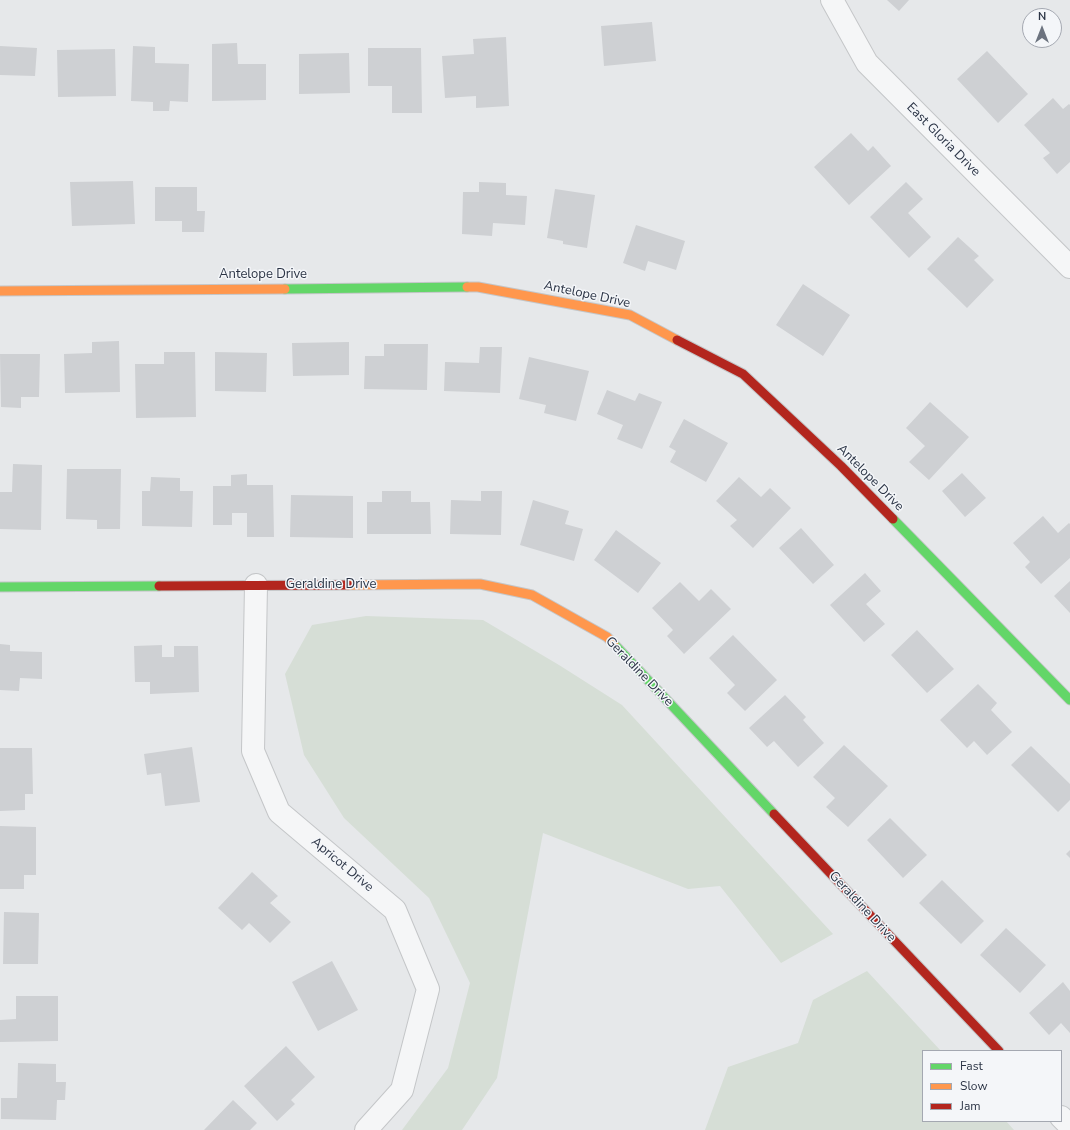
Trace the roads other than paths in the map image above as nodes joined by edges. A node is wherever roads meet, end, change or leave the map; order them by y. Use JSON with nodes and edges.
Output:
{"nodes":[{"id":1,"x":832,"y":0,"type":"edge"},
{"id":2,"x":1070,"y":267,"type":"edge"},
{"id":3,"x":0,"y":291,"type":"edge"},
{"id":4,"x":256,"y":585,"type":"junction"},
{"id":5,"x":0,"y":587,"type":"edge"},
{"id":6,"x":1070,"y":700,"type":"edge"},
{"id":7,"x":998,"y":1050,"type":"edge"},
{"id":8,"x":1062,"y":1118,"type":"edge"},
{"id":9,"x":1070,"y":1126,"type":"edge"},
{"id":10,"x":366,"y":1130,"type":"edge"}],
"edges":[{"from":1,"to":2,"type":"street","name":"East Gloria Drive"},
{"from":3,"to":6,"type":"street","name":"Antelope Drive"},
{"from":4,"to":5,"type":"street","name":"Geraldine Drive"},
{"from":4,"to":7,"type":"street","name":"Geraldine Drive"},
{"from":4,"to":10,"type":"street","name":"Apricot Drive"},
{"from":8,"to":9,"type":"street"}]}
